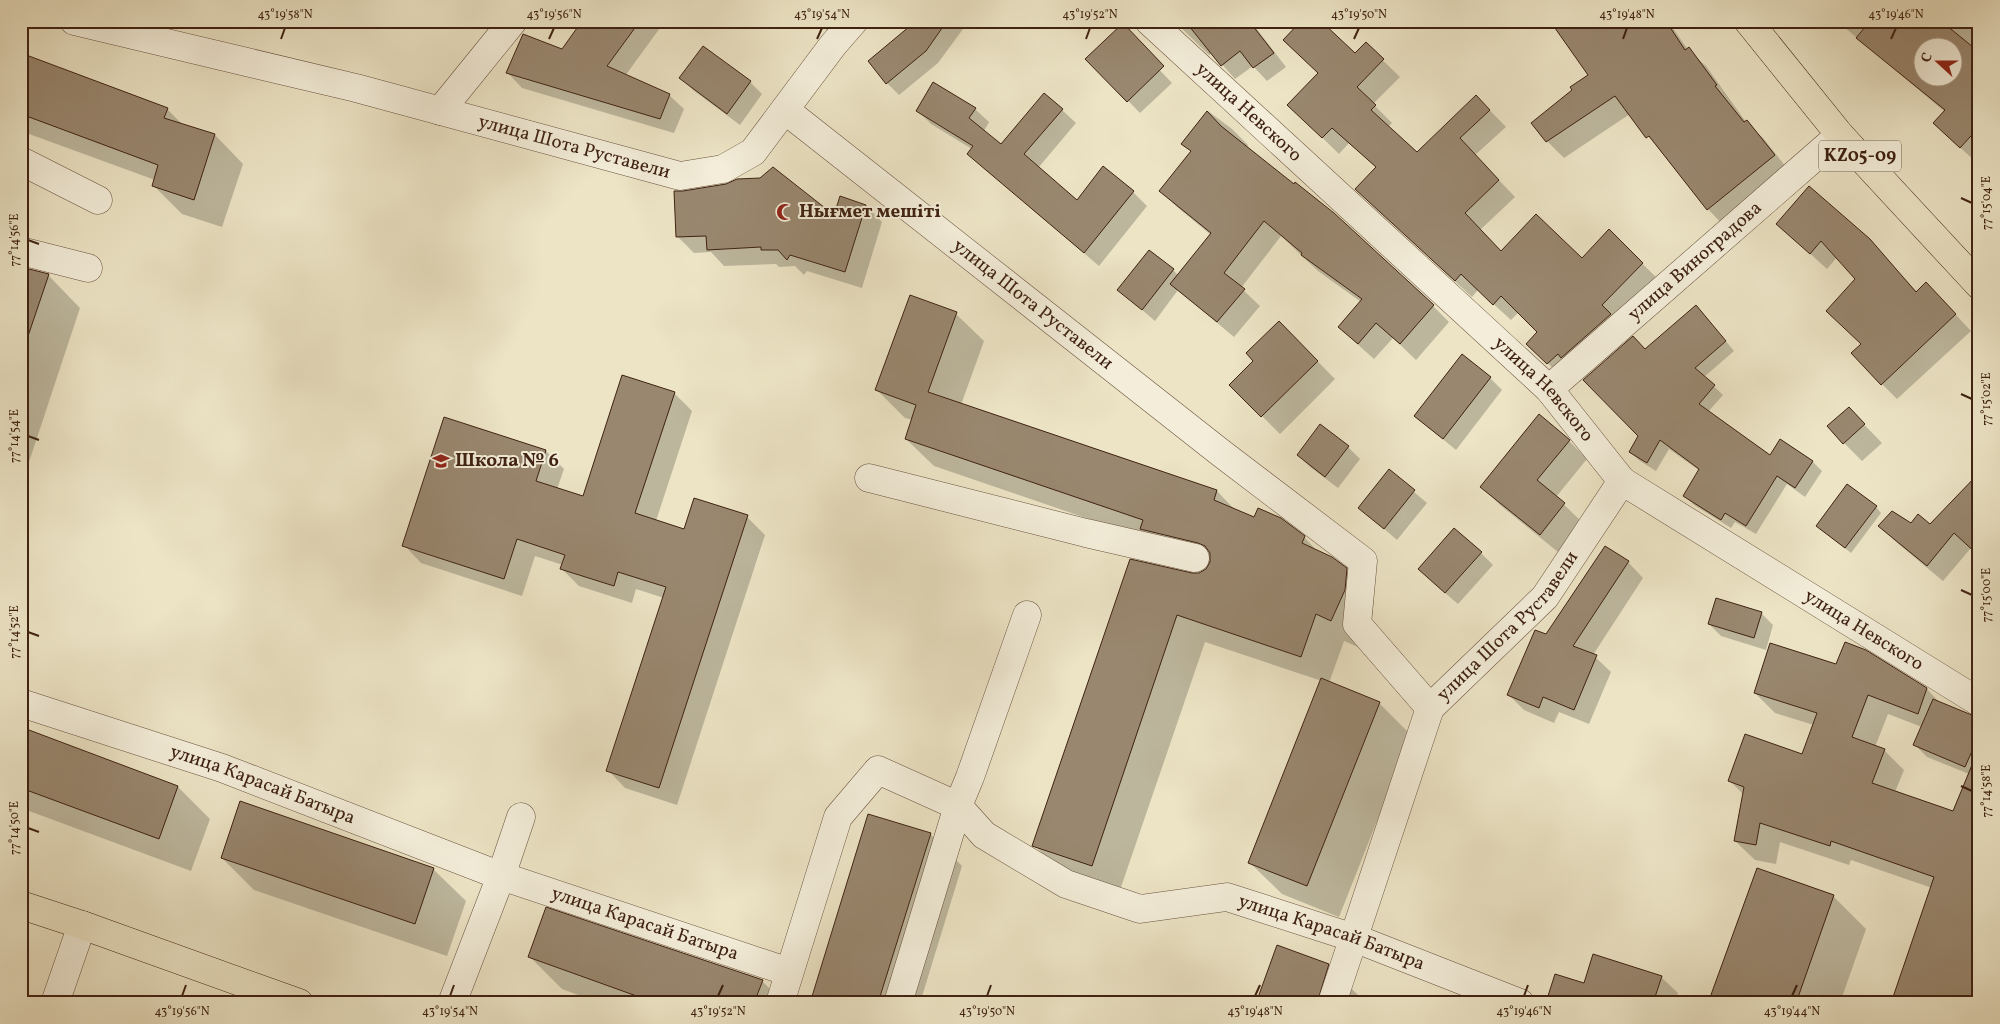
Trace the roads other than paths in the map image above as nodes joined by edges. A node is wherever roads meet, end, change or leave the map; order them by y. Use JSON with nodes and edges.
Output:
{"nodes":[{"id":1,"x":74,"y":21,"type":"edge"},
{"id":2,"x":513,"y":21,"type":"edge"},
{"id":3,"x":854,"y":21,"type":"edge"},
{"id":4,"x":1149,"y":21,"type":"edge"},
{"id":5,"x":1748,"y":21,"type":"edge"},
{"id":6,"x":785,"y":110,"type":"junction"},
{"id":7,"x":440,"y":111,"type":"junction"},
{"id":8,"x":1840,"y":135,"type":"junction"},
{"id":9,"x":21,"y":161,"type":"edge"},
{"id":10,"x":98,"y":200,"type":"dead end"},
{"id":11,"x":21,"y":251,"type":"edge"},
{"id":12,"x":88,"y":268,"type":"dead end"},
{"id":13,"x":1979,"y":285,"type":"edge"},
{"id":14,"x":1549,"y":389,"type":"junction"},
{"id":15,"x":869,"y":478,"type":"dead end"},
{"id":16,"x":1622,"y":481,"type":"junction"},
{"id":17,"x":1195,"y":558,"type":"dead end"},
{"id":18,"x":1027,"y":615,"type":"dead end"},
{"id":19,"x":1979,"y":702,"type":"edge"},
{"id":20,"x":21,"y":703,"type":"edge"},
{"id":21,"x":1430,"y":708,"type":"junction"},
{"id":22,"x":958,"y":806,"type":"junction"},
{"id":23,"x":521,"y":817,"type":"dead end"},
{"id":24,"x":501,"y":876,"type":"junction"},
{"id":25,"x":21,"y":905,"type":"edge"},
{"id":26,"x":82,"y":925,"type":"junction"},
{"id":27,"x":1354,"y":938,"type":"junction"},
{"id":28,"x":789,"y":972,"type":"junction"},
{"id":29,"x":55,"y":1003,"type":"edge"},
{"id":30,"x":299,"y":1003,"type":"edge"},
{"id":31,"x":452,"y":1003,"type":"edge"},
{"id":32,"x":780,"y":1003,"type":"edge"},
{"id":33,"x":898,"y":1003,"type":"edge"},
{"id":34,"x":1332,"y":1003,"type":"edge"},
{"id":35,"x":1520,"y":1003,"type":"edge"}],
"edges":[{"from":1,"to":7,"type":"street","name":"улица Шота Руставели"},
{"from":2,"to":7,"type":"street"},
{"from":3,"to":6,"type":"street"},
{"from":4,"to":14,"type":"street","name":"улица Невского"},
{"from":5,"to":8,"type":"main road","number":"KZ05-09"},
{"from":6,"to":7,"type":"street","name":"улица Шота Руставели"},
{"from":6,"to":21,"type":"street","name":"улица Шота Руставели"},
{"from":8,"to":13,"type":"main road","number":"KZ05-09"},
{"from":8,"to":14,"type":"street","name":"улица Виноградова"},
{"from":9,"to":10,"type":"street"},
{"from":11,"to":12,"type":"street"},
{"from":14,"to":16,"type":"street","name":"улица Невского"},
{"from":15,"to":17,"type":"street"},
{"from":16,"to":19,"type":"street","name":"улица Невского"},
{"from":16,"to":21,"type":"street","name":"улица Шота Руставели"},
{"from":18,"to":22,"type":"street"},
{"from":20,"to":24,"type":"street","name":"улица Карасай Батыра"},
{"from":21,"to":27,"type":"street"},
{"from":22,"to":27,"type":"street","name":"улица Карасай Батыра"},
{"from":22,"to":28,"type":"street","name":"улица Карасай Батыра"},
{"from":22,"to":33,"type":"street"},
{"from":23,"to":24,"type":"street"},
{"from":24,"to":28,"type":"street","name":"улица Карасай Батыра"},
{"from":24,"to":31,"type":"street"},
{"from":25,"to":26,"type":"main road"},
{"from":26,"to":29,"type":"street"},
{"from":26,"to":30,"type":"main road"},
{"from":27,"to":34,"type":"street"},
{"from":27,"to":35,"type":"street","name":"улица Карасай Батыра"},
{"from":28,"to":32,"type":"street","name":"улица Карасай Батыра"}]}
